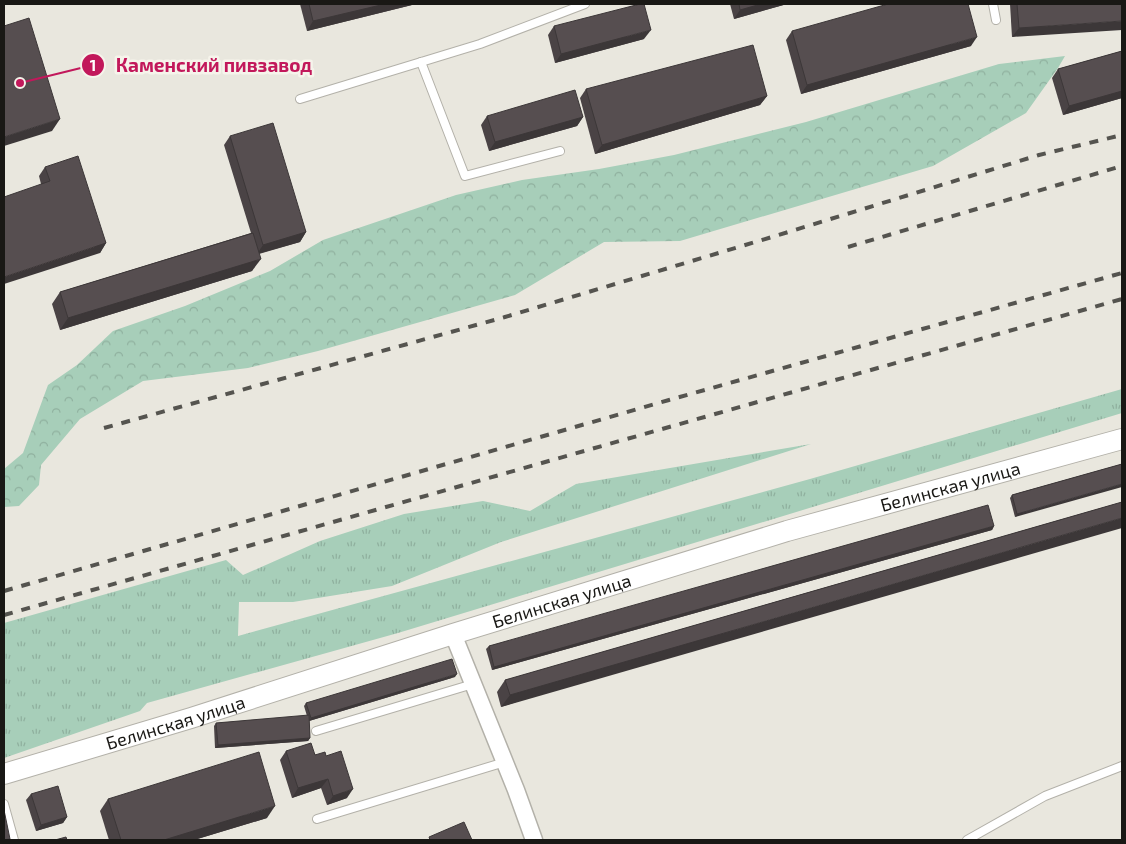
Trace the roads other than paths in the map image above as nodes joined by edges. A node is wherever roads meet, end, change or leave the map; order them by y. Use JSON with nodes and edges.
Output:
{"nodes":[{"id":1,"x":585,"y":4,"type":"edge"},
{"id":2,"x":993,"y":4,"type":"edge"},
{"id":3,"x":996,"y":20,"type":"dead end"},
{"id":4,"x":421,"y":62,"type":"junction"},
{"id":5,"x":300,"y":99,"type":"dead end"},
{"id":6,"x":560,"y":151,"type":"dead end"},
{"id":7,"x":1122,"y":438,"type":"edge"},
{"id":8,"x":452,"y":634,"type":"junction"},
{"id":9,"x":473,"y":684,"type":"junction"},
{"id":10,"x":316,"y":731,"type":"dead end"},
{"id":11,"x":505,"y":762,"type":"junction"},
{"id":12,"x":1122,"y":766,"type":"edge"},
{"id":13,"x":4,"y":774,"type":"edge"},
{"id":14,"x":4,"y":804,"type":"edge"},
{"id":15,"x":317,"y":819,"type":"dead end"},
{"id":16,"x":14,"y":840,"type":"edge"},
{"id":17,"x":534,"y":840,"type":"edge"},
{"id":18,"x":967,"y":840,"type":"edge"}],
"edges":[{"from":1,"to":4,"type":"lane"},
{"from":2,"to":3,"type":"lane"},
{"from":4,"to":5,"type":"lane"},
{"from":4,"to":6,"type":"lane"},
{"from":7,"to":8,"type":"street","name":"Белинская улица"},
{"from":8,"to":9,"type":"street"},
{"from":8,"to":13,"type":"street","name":"Белинская улица"},
{"from":9,"to":10,"type":"lane"},
{"from":9,"to":11,"type":"street"},
{"from":11,"to":15,"type":"lane"},
{"from":11,"to":17,"type":"street"},
{"from":12,"to":18,"type":"lane"},
{"from":14,"to":16,"type":"lane"}]}
